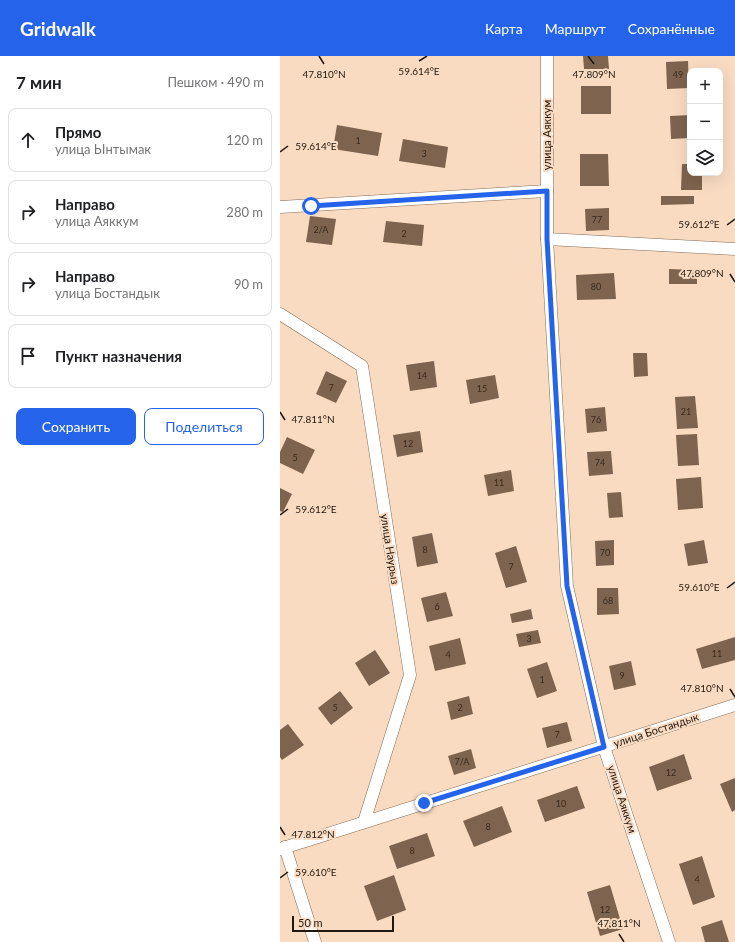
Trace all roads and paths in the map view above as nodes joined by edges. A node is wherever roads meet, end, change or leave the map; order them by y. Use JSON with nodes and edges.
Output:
{"nodes":[{"id":1,"x":547,"y":56,"type":"edge"},
{"id":2,"x":547,"y":191,"type":"junction"},
{"id":3,"x":280,"y":207,"type":"edge"},
{"id":4,"x":547,"y":239,"type":"junction"},
{"id":5,"x":735,"y":249,"type":"edge"},
{"id":6,"x":280,"y":314,"type":"edge"},
{"id":7,"x":735,"y":705,"type":"edge"},
{"id":8,"x":604,"y":747,"type":"junction"},
{"id":9,"x":364,"y":822,"type":"junction"},
{"id":10,"x":283,"y":848,"type":"edge"},
{"id":11,"x":315,"y":942,"type":"edge"},
{"id":12,"x":669,"y":942,"type":"edge"}],
"edges":[{"from":1,"to":2,"type":"street","name":"улица Аяккум"},
{"from":2,"to":3,"type":"street"},
{"from":2,"to":4,"type":"street","name":"улица Аяккум"},
{"from":4,"to":5,"type":"street"},
{"from":4,"to":8,"type":"street","name":"улица Аяккум"},
{"from":6,"to":9,"type":"street","name":"улица Наурыз"},
{"from":7,"to":8,"type":"street","name":"улица Бостандык"},
{"from":8,"to":9,"type":"street","name":"улица Бостандык"},
{"from":8,"to":12,"type":"street","name":"улица Аяккум"},
{"from":9,"to":10,"type":"street","name":"улица Бостандык"},
{"from":10,"to":11,"type":"street"}]}
